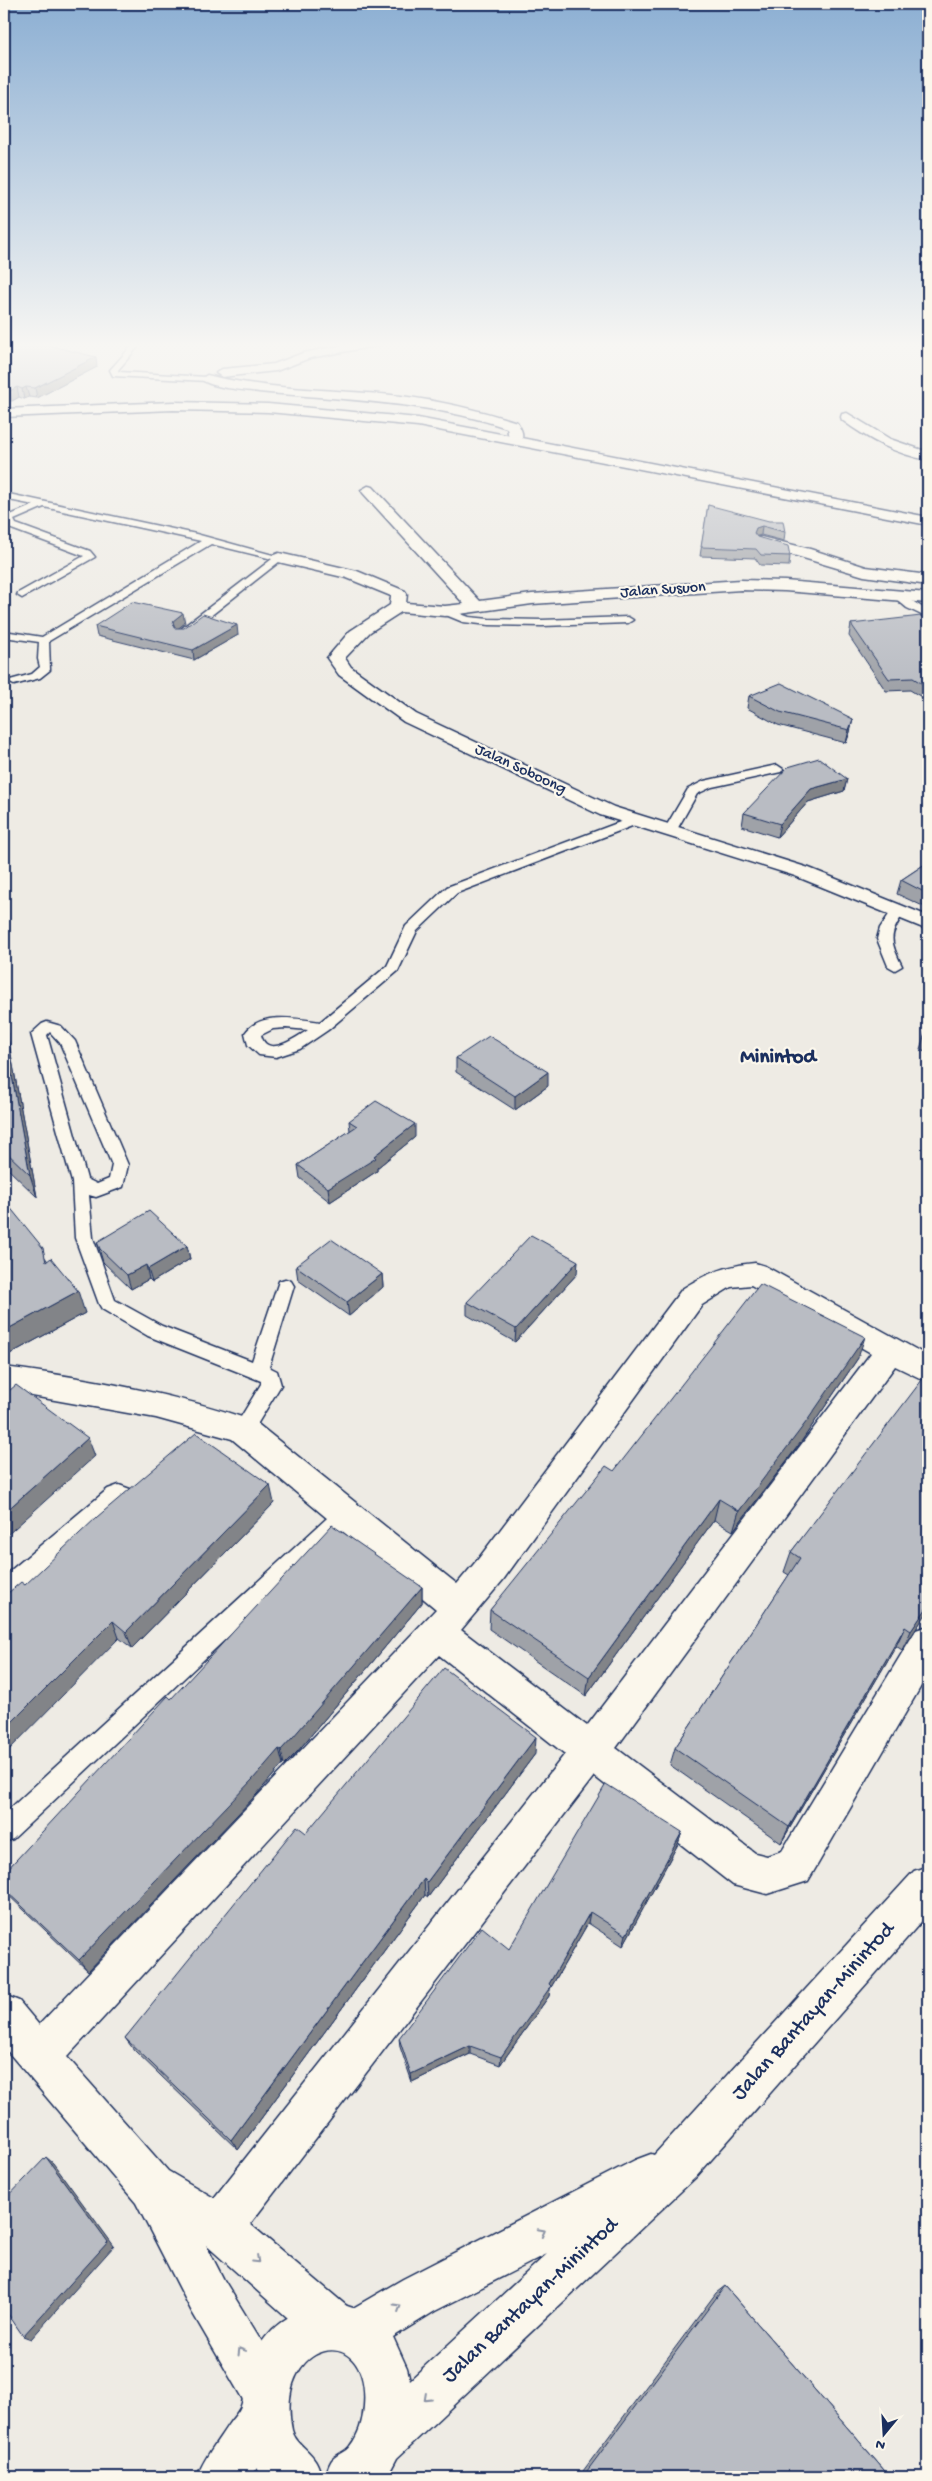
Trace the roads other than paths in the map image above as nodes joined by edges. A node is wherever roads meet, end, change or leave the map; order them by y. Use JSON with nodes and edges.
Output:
{"nodes":[{"id":1,"x":553,"y":458,"type":"edge"},
{"id":2,"x":606,"y":458,"type":"edge"},
{"id":3,"x":368,"y":490,"type":"dead end"},
{"id":4,"x":4,"y":496,"type":"edge"},
{"id":5,"x":42,"y":505,"type":"junction"},
{"id":6,"x":928,"y":521,"type":"edge"},
{"id":7,"x":928,"y":532,"type":"edge"},
{"id":8,"x":208,"y":541,"type":"junction"},
{"id":9,"x":761,"y":541,"type":"edge"},
{"id":10,"x":279,"y":558,"type":"junction"},
{"id":11,"x":928,"y":580,"type":"edge"},
{"id":12,"x":22,"y":595,"type":"dead end"},
{"id":13,"x":898,"y":595,"type":"junction"},
{"id":14,"x":928,"y":598,"type":"edge"},
{"id":15,"x":398,"y":607,"type":"junction"},
{"id":16,"x":477,"y":608,"type":"junction"},
{"id":17,"x":445,"y":611,"type":"junction"},
{"id":18,"x":928,"y":615,"type":"edge"},
{"id":19,"x":628,"y":620,"type":"dead end"},
{"id":20,"x":6,"y":634,"type":"dead end"},
{"id":21,"x":180,"y":634,"type":"edge"},
{"id":22,"x":44,"y":640,"type":"junction"},
{"id":23,"x":14,"y":682,"type":"dead end"},
{"id":24,"x":777,"y":768,"type":"dead end"},
{"id":25,"x":636,"y":820,"type":"junction"},
{"id":26,"x":670,"y":830,"type":"junction"},
{"id":27,"x":897,"y":913,"type":"junction"},
{"id":28,"x":928,"y":924,"type":"edge"},
{"id":29,"x":895,"y":966,"type":"dead end"},
{"id":30,"x":323,"y":1027,"type":"dead end"},
{"id":31,"x":80,"y":1182,"type":"junction"},
{"id":32,"x":285,"y":1286,"type":"dead end"},
{"id":33,"x":890,"y":1350,"type":"junction"},
{"id":34,"x":928,"y":1370,"type":"edge"},
{"id":35,"x":258,"y":1371,"type":"junction"},
{"id":36,"x":4,"y":1379,"type":"edge"},
{"id":37,"x":214,"y":1419,"type":"junction"},
{"id":38,"x":243,"y":1430,"type":"junction"},
{"id":39,"x":184,"y":1444,"type":"edge"},
{"id":40,"x":139,"y":1482,"type":"edge"},
{"id":41,"x":345,"y":1514,"type":"junction"},
{"id":42,"x":4,"y":1597,"type":"edge"},
{"id":43,"x":448,"y":1620,"type":"junction"},
{"id":44,"x":928,"y":1642,"type":"edge"},
{"id":45,"x":591,"y":1751,"type":"junction"},
{"id":46,"x":4,"y":1830,"type":"edge"},
{"id":47,"x":928,"y":1885,"type":"edge"},
{"id":48,"x":4,"y":2016,"type":"edge"},
{"id":49,"x":39,"y":2056,"type":"junction"},
{"id":50,"x":680,"y":2161,"type":"junction"},
{"id":51,"x":152,"y":2186,"type":"junction"},
{"id":52,"x":220,"y":2227,"type":"junction"},
{"id":53,"x":344,"y":2329,"type":"junction"},
{"id":54,"x":266,"y":2404,"type":"junction"},
{"id":55,"x":381,"y":2440,"type":"junction"},
{"id":56,"x":222,"y":2477,"type":"edge"},
{"id":57,"x":297,"y":2477,"type":"edge"},
{"id":58,"x":350,"y":2477,"type":"edge"}],
"edges":[{"from":1,"to":7,"type":"street"},
{"from":2,"to":6,"type":"street"},
{"from":3,"to":16,"type":"street"},
{"from":4,"to":5,"type":"lane"},
{"from":5,"to":8,"type":"lane"},
{"from":5,"to":12,"type":"lane"},
{"from":8,"to":10,"type":"lane"},
{"from":8,"to":22,"type":"lane"},
{"from":9,"to":11,"type":"street"},
{"from":10,"to":15,"type":"street"},
{"from":10,"to":21,"type":"lane"},
{"from":13,"to":14,"type":"street","name":"Jalan Susuon"},
{"from":13,"to":16,"type":"street","name":"Jalan Susuon"},
{"from":13,"to":18,"type":"lane"},
{"from":15,"to":17,"type":"street","name":"Jalan Susuon"},
{"from":15,"to":25,"type":"street","name":"Jalan Soboong"},
{"from":16,"to":17,"type":"street","name":"Jalan Susuon"},
{"from":17,"to":19,"type":"lane"},
{"from":20,"to":22,"type":"lane"},
{"from":22,"to":23,"type":"lane"},
{"from":24,"to":26,"type":"lane"},
{"from":25,"to":26,"type":"street","name":"Jalan Soboong"},
{"from":25,"to":30,"type":"lane"},
{"from":26,"to":27,"type":"street","name":"Jalan Soboong"},
{"from":27,"to":28,"type":"street","name":"Jalan Soboong"},
{"from":27,"to":29,"type":"lane"},
{"from":31,"to":31,"type":"lane"},
{"from":31,"to":35,"type":"lane"},
{"from":32,"to":35,"type":"lane"},
{"from":33,"to":34,"type":"street"},
{"from":33,"to":43,"type":"street"},
{"from":33,"to":45,"type":"street"},
{"from":35,"to":38,"type":"lane"},
{"from":36,"to":37,"type":"street"},
{"from":37,"to":38,"type":"street"},
{"from":37,"to":39,"type":"street"},
{"from":38,"to":41,"type":"street"},
{"from":40,"to":42,"type":"street"},
{"from":41,"to":43,"type":"street"},
{"from":41,"to":46,"type":"lane"},
{"from":43,"to":45,"type":"street"},
{"from":43,"to":49,"type":"street"},
{"from":44,"to":45,"type":"street"},
{"from":45,"to":52,"type":"street"},
{"from":47,"to":50,"type":"street","name":"Jalan Bantayan-Minintod"},
{"from":48,"to":49,"type":"street"},
{"from":49,"to":51,"type":"street"},
{"from":53,"to":50,"type":"street","name":"Jalan Bantayan-Minintod","one_way":true},
{"from":50,"to":55,"type":"street","name":"Jalan Bantayan-Minintod","one_way":true},
{"from":51,"to":52,"type":"street"},
{"from":54,"to":51,"type":"street","one_way":true},
{"from":52,"to":53,"type":"street","one_way":true},
{"from":53,"to":54,"type":"street","name":"Jalan Bantayan-Minintod"},
{"from":53,"to":55,"type":"street"},
{"from":54,"to":56,"type":"street"},
{"from":54,"to":57,"type":"street"},
{"from":55,"to":58,"type":"street"}]}
